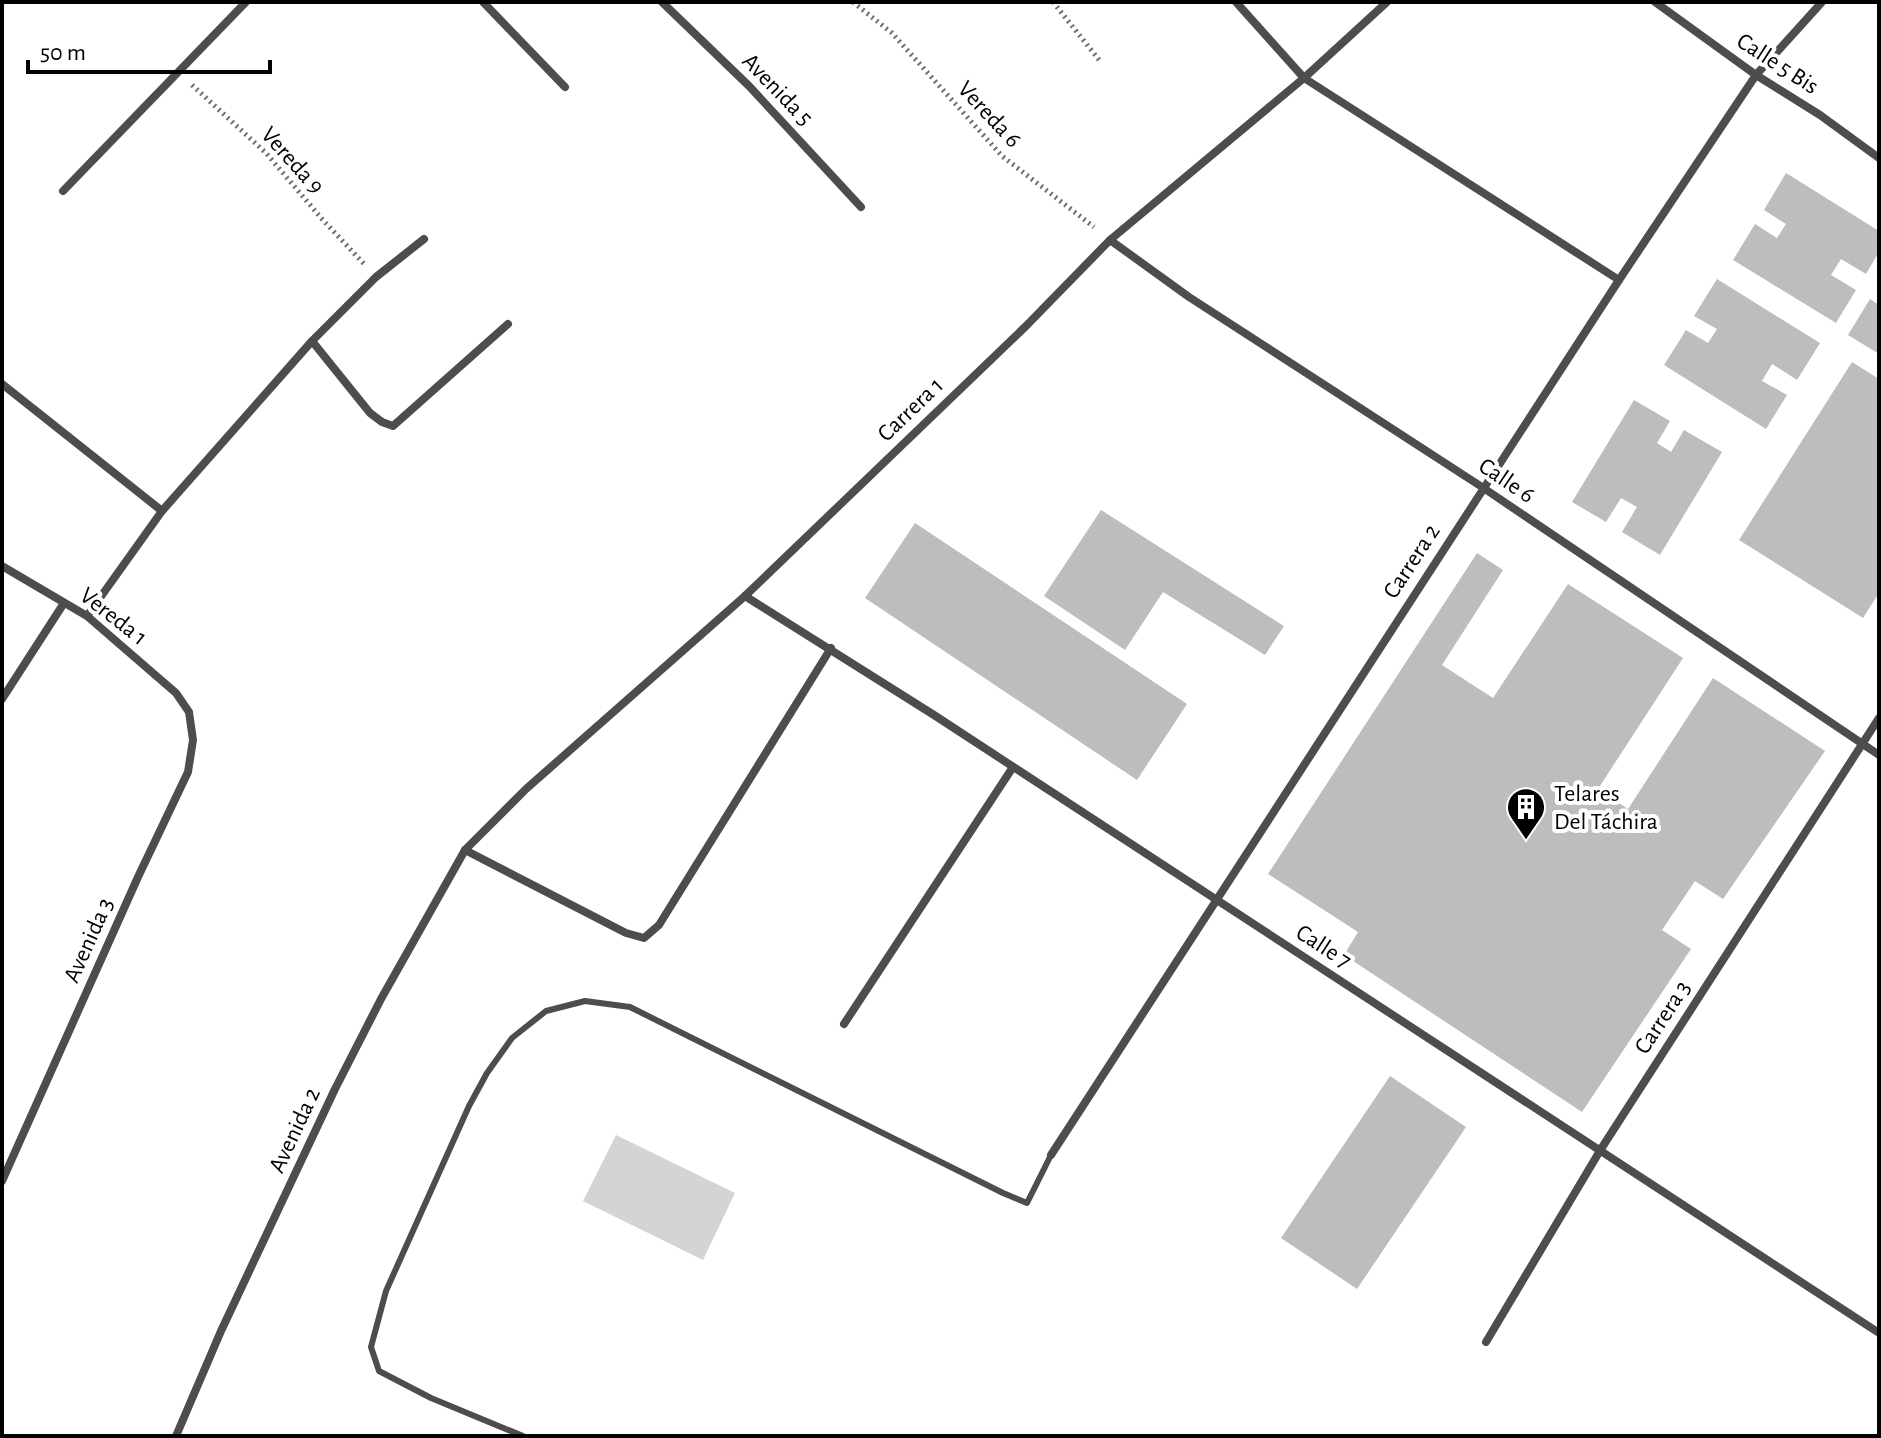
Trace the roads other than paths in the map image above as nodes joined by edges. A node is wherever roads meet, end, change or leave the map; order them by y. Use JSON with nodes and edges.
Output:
{"nodes":[{"id":1,"x":246,"y":2,"type":"edge"},
{"id":2,"x":483,"y":2,"type":"edge"},
{"id":3,"x":662,"y":2,"type":"edge"},
{"id":4,"x":1236,"y":2,"type":"edge"},
{"id":5,"x":1387,"y":2,"type":"edge"},
{"id":6,"x":1655,"y":2,"type":"edge"},
{"id":7,"x":1822,"y":2,"type":"edge"},
{"id":8,"x":1756,"y":75,"type":"junction"},
{"id":9,"x":1304,"y":78,"type":"junction"},
{"id":10,"x":565,"y":87,"type":"dead end"},
{"id":11,"x":1879,"y":158,"type":"edge"},
{"id":12,"x":63,"y":191,"type":"dead end"},
{"id":13,"x":861,"y":207,"type":"dead end"},
{"id":14,"x":424,"y":239,"type":"dead end"},
{"id":15,"x":1110,"y":240,"type":"junction"},
{"id":16,"x":1619,"y":280,"type":"junction"},
{"id":17,"x":508,"y":324,"type":"dead end"},
{"id":18,"x":312,"y":341,"type":"junction"},
{"id":19,"x":2,"y":384,"type":"edge"},
{"id":20,"x":1482,"y":487,"type":"junction"},
{"id":21,"x":162,"y":511,"type":"junction"},
{"id":22,"x":2,"y":566,"type":"edge"},
{"id":23,"x":745,"y":596,"type":"junction"},
{"id":24,"x":64,"y":603,"type":"junction"},
{"id":25,"x":87,"y":616,"type":"junction"},
{"id":26,"x":831,"y":648,"type":"junction"},
{"id":27,"x":2,"y":699,"type":"edge"},
{"id":28,"x":189,"y":712,"type":"joint"},
{"id":29,"x":1879,"y":718,"type":"edge"},
{"id":30,"x":1863,"y":744,"type":"junction"},
{"id":31,"x":1879,"y":755,"type":"edge"},
{"id":32,"x":1013,"y":767,"type":"junction"},
{"id":33,"x":465,"y":850,"type":"junction"},
{"id":34,"x":1216,"y":900,"type":"junction"},
{"id":35,"x":844,"y":1024,"type":"dead end"},
{"id":36,"x":1601,"y":1149,"type":"junction"},
{"id":37,"x":1051,"y":1155,"type":"joint"},
{"id":38,"x":2,"y":1181,"type":"edge"},
{"id":39,"x":1879,"y":1333,"type":"edge"},
{"id":40,"x":1486,"y":1342,"type":"dead end"},
{"id":41,"x":176,"y":1436,"type":"edge"},
{"id":42,"x":523,"y":1436,"type":"edge"}],
"edges":[{"from":1,"to":12,"type":"street"},
{"from":2,"to":10,"type":"street"},
{"from":3,"to":13,"type":"street","name":"Avenida 5"},
{"from":4,"to":9,"type":"street"},
{"from":5,"to":9,"type":"street","name":"Carrera 1"},
{"from":6,"to":8,"type":"street","name":"Calle 5 Bis"},
{"from":7,"to":8,"type":"street","name":"Carrera 2"},
{"from":8,"to":11,"type":"street","name":"Calle 5 Bis"},
{"from":8,"to":16,"type":"street","name":"Carrera 2"},
{"from":9,"to":15,"type":"street","name":"Carrera 1"},
{"from":9,"to":16,"type":"street"},
{"from":14,"to":18,"type":"street"},
{"from":15,"to":20,"type":"street","name":"Calle 6"},
{"from":15,"to":23,"type":"street","name":"Carrera 1"},
{"from":16,"to":20,"type":"street","name":"Carrera 2"},
{"from":17,"to":18,"type":"street"},
{"from":18,"to":21,"type":"street"},
{"from":19,"to":21,"type":"street"},
{"from":20,"to":30,"type":"street","name":"Calle 6"},
{"from":20,"to":34,"type":"street","name":"Carrera 2"},
{"from":21,"to":25,"type":"street"},
{"from":22,"to":24,"type":"street","name":"Vereda 1"},
{"from":23,"to":26,"type":"street","name":"Calle 7"},
{"from":23,"to":33,"type":"street","name":"Carrera 1"},
{"from":24,"to":25,"type":"street","name":"Vereda 1"},
{"from":24,"to":27,"type":"street"},
{"from":25,"to":28,"type":"street","name":"Vereda 1"},
{"from":26,"to":32,"type":"street","name":"Calle 7"},
{"from":26,"to":33,"type":"street"},
{"from":28,"to":38,"type":"street","name":"Avenida 3"},
{"from":29,"to":30,"type":"street","name":"Carrera 3"},
{"from":30,"to":31,"type":"street","name":"Calle 6"},
{"from":30,"to":36,"type":"street","name":"Carrera 3"},
{"from":32,"to":34,"type":"street","name":"Calle 7"},
{"from":32,"to":35,"type":"street"},
{"from":33,"to":41,"type":"street","name":"Avenida 2"},
{"from":34,"to":36,"type":"street","name":"Calle 7"},
{"from":34,"to":37,"type":"street","name":"Carrera 2"},
{"from":36,"to":39,"type":"street","name":"Calle 7"},
{"from":36,"to":40,"type":"street","name":"Carrera 3"},
{"from":37,"to":42,"type":"lane"}]}
